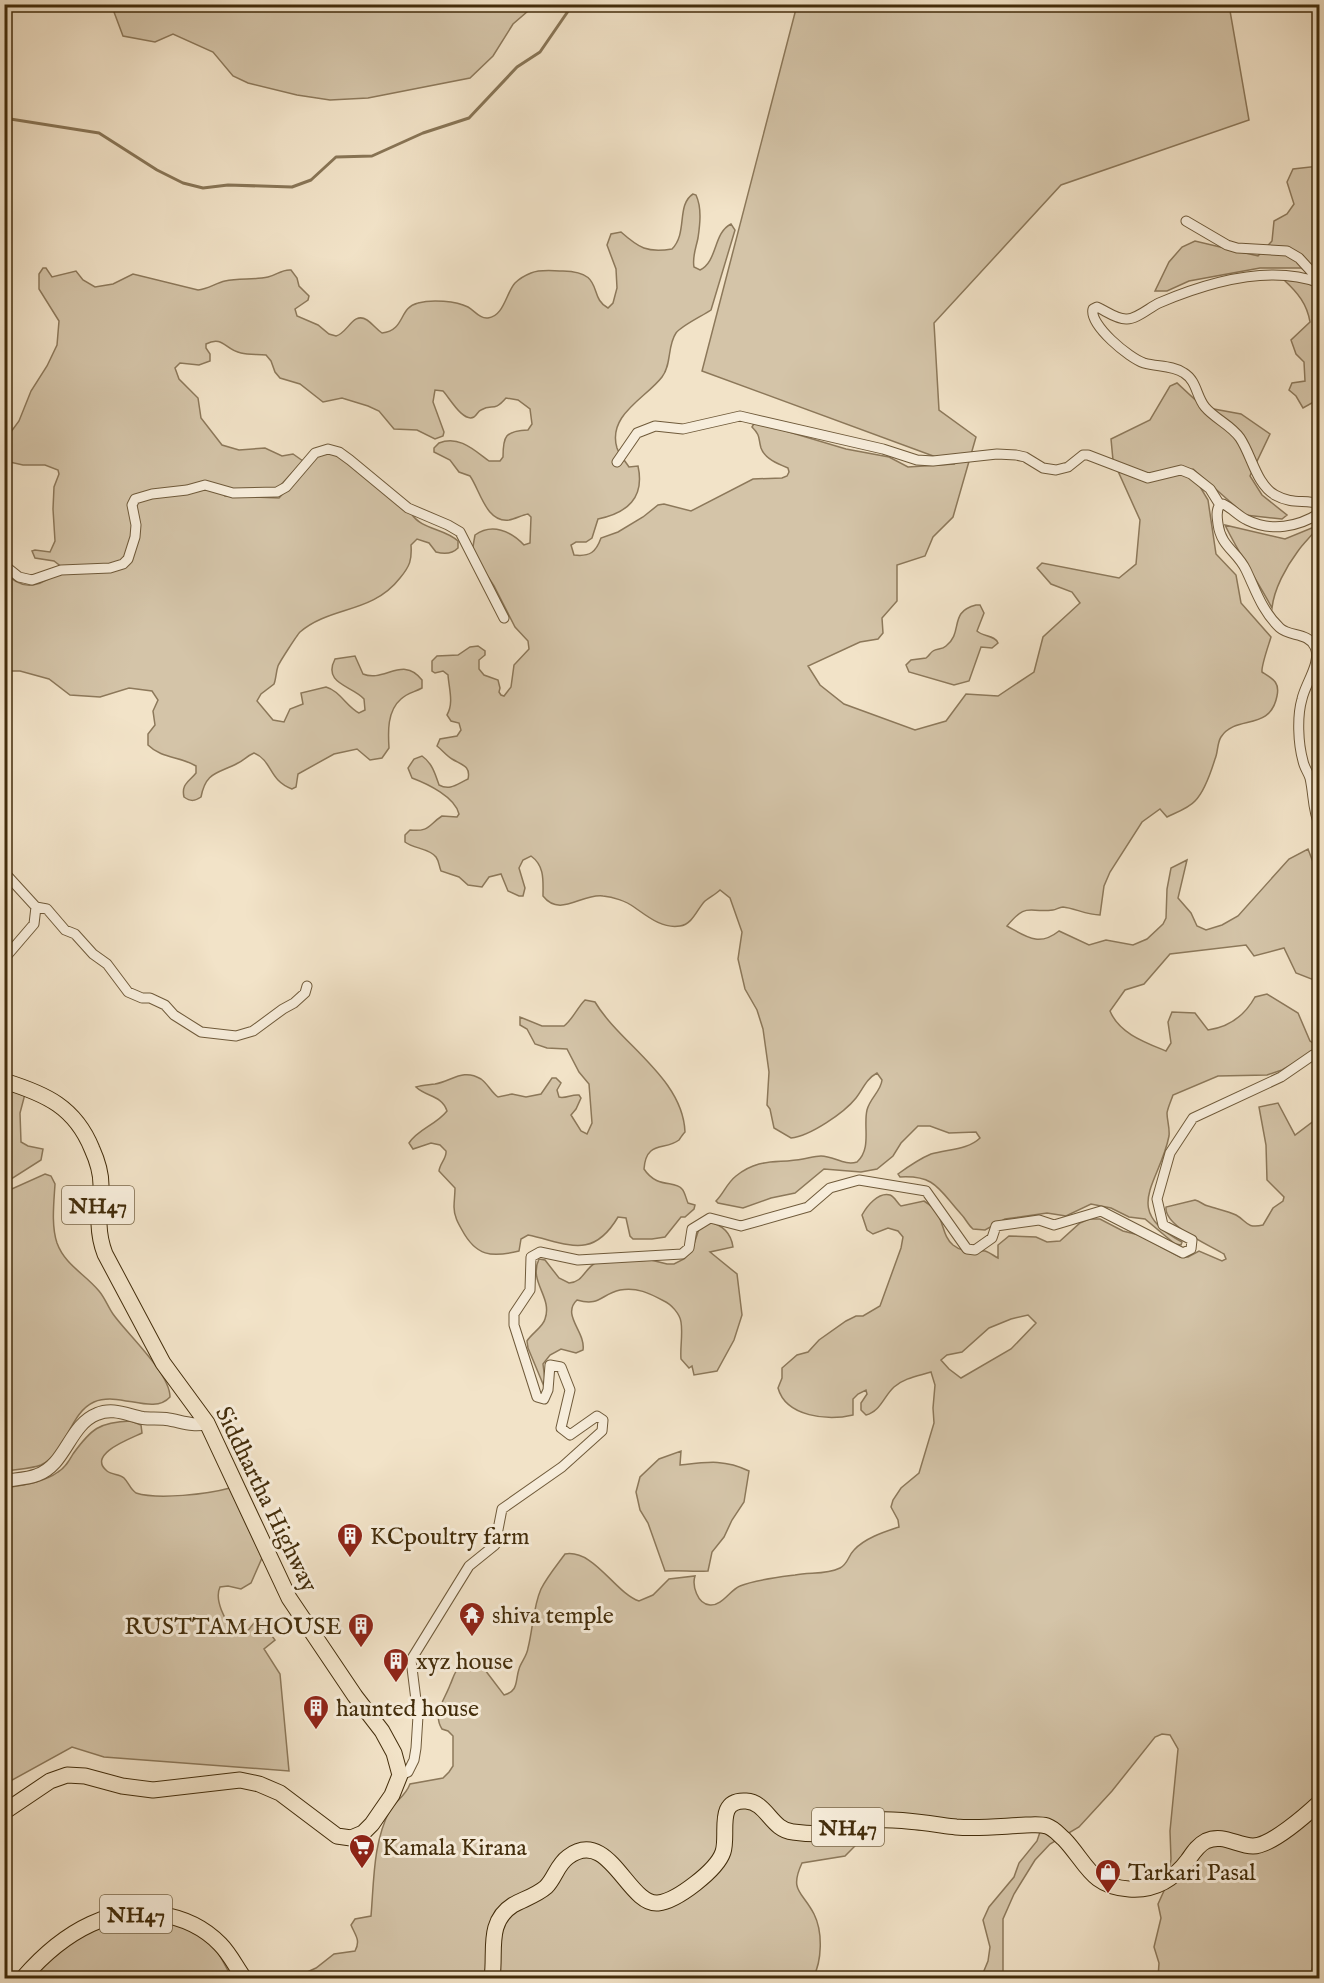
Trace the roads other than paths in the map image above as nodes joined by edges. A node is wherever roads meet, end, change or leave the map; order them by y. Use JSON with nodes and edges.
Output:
{"nodes":[{"id":1,"x":1186,"y":221,"type":"dead end"},
{"id":2,"x":1320,"y":282,"type":"edge"},
{"id":3,"x":617,"y":462,"type":"dead end"},
{"id":4,"x":1320,"y":504,"type":"edge"},
{"id":5,"x":1220,"y":505,"type":"junction"},
{"id":6,"x":1320,"y":513,"type":"edge"},
{"id":7,"x":4,"y":565,"type":"edge"},
{"id":8,"x":504,"y":618,"type":"dead end"},
{"id":9,"x":1320,"y":827,"type":"edge"},
{"id":10,"x":4,"y":872,"type":"edge"},
{"id":11,"x":36,"y":907,"type":"junction"},
{"id":12,"x":4,"y":959,"type":"edge"},
{"id":13,"x":307,"y":986,"type":"dead end"},
{"id":14,"x":1320,"y":1055,"type":"edge"},
{"id":15,"x":4,"y":1081,"type":"edge"},
{"id":16,"x":207,"y":1423,"type":"junction"},
{"id":17,"x":4,"y":1480,"type":"edge"},
{"id":18,"x":400,"y":1775,"type":"junction"},
{"id":19,"x":1320,"y":1802,"type":"edge"},
{"id":20,"x":4,"y":1812,"type":"edge"},
{"id":21,"x":23,"y":1978,"type":"edge"},
{"id":22,"x":244,"y":1978,"type":"edge"},
{"id":23,"x":492,"y":1978,"type":"edge"}],
"edges":[{"from":1,"to":2,"type":"street"},
{"from":2,"to":4,"type":"street"},
{"from":3,"to":5,"type":"street"},
{"from":5,"to":6,"type":"street"},
{"from":5,"to":9,"type":"street"},
{"from":7,"to":8,"type":"street"},
{"from":10,"to":11,"type":"street"},
{"from":11,"to":12,"type":"street"},
{"from":11,"to":13,"type":"street"},
{"from":14,"to":18,"type":"street"},
{"from":15,"to":16,"type":"highway","name":"Siddhartha Highway","number":"NH47"},
{"from":16,"to":17,"type":"street"},
{"from":16,"to":18,"type":"highway","name":"Siddhartha Highway","number":"NH47"},
{"from":18,"to":20,"type":"highway"},
{"from":19,"to":23,"type":"highway","number":"NH47"},
{"from":21,"to":22,"type":"highway","number":"NH47"}]}
